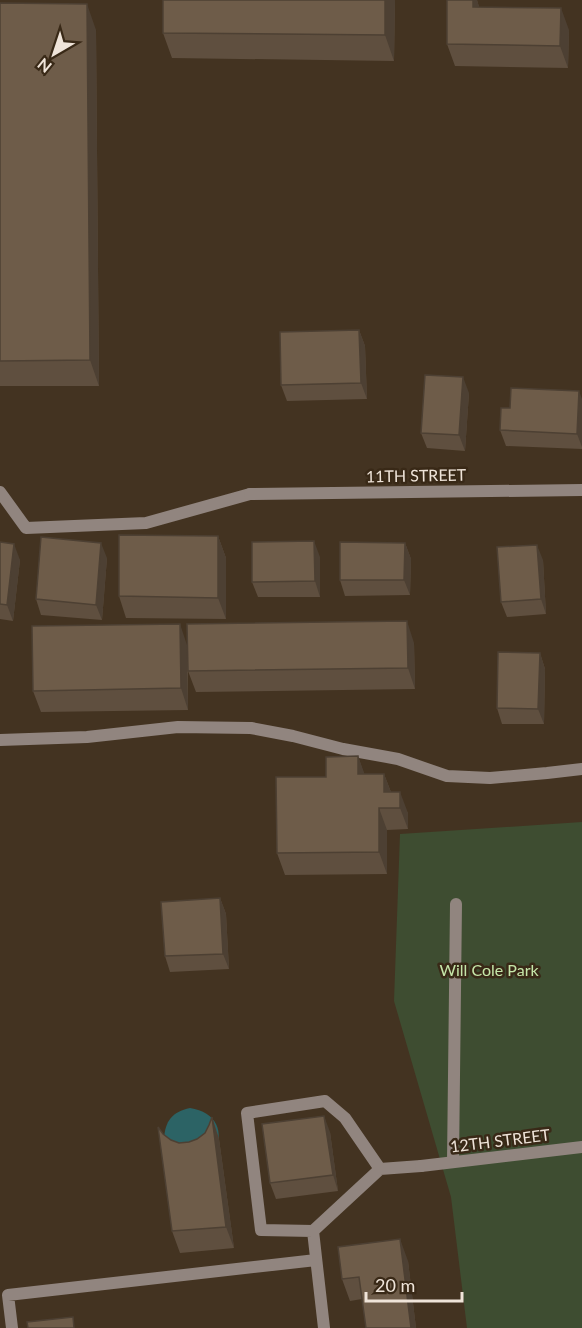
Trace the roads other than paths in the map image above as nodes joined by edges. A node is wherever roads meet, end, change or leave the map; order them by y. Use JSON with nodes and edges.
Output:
{"nodes":[{"id":1,"x":582,"y":490,"type":"edge"},
{"id":2,"x":0,"y":492,"type":"edge"},
{"id":3,"x":0,"y":740,"type":"edge"},
{"id":4,"x":582,"y":769,"type":"edge"},
{"id":5,"x":456,"y":904,"type":"dead end"},
{"id":6,"x":582,"y":1147,"type":"edge"},
{"id":7,"x":453,"y":1162,"type":"junction"},
{"id":8,"x":380,"y":1169,"type":"junction"},
{"id":9,"x":312,"y":1231,"type":"junction"},
{"id":10,"x":316,"y":1260,"type":"junction"},
{"id":11,"x":12,"y":1328,"type":"edge"},
{"id":12,"x":324,"y":1328,"type":"edge"}],
"edges":[{"from":1,"to":2,"type":"street","name":"11TH STREET"},
{"from":3,"to":4,"type":"street"},
{"from":5,"to":7,"type":"street"},
{"from":6,"to":7,"type":"street","name":"12TH STREET"},
{"from":7,"to":8,"type":"street","name":"12TH STREET"},
{"from":8,"to":9,"type":"street"},
{"from":8,"to":9,"type":"street"},
{"from":9,"to":10,"type":"street"},
{"from":10,"to":11,"type":"street"},
{"from":10,"to":12,"type":"street"}]}
